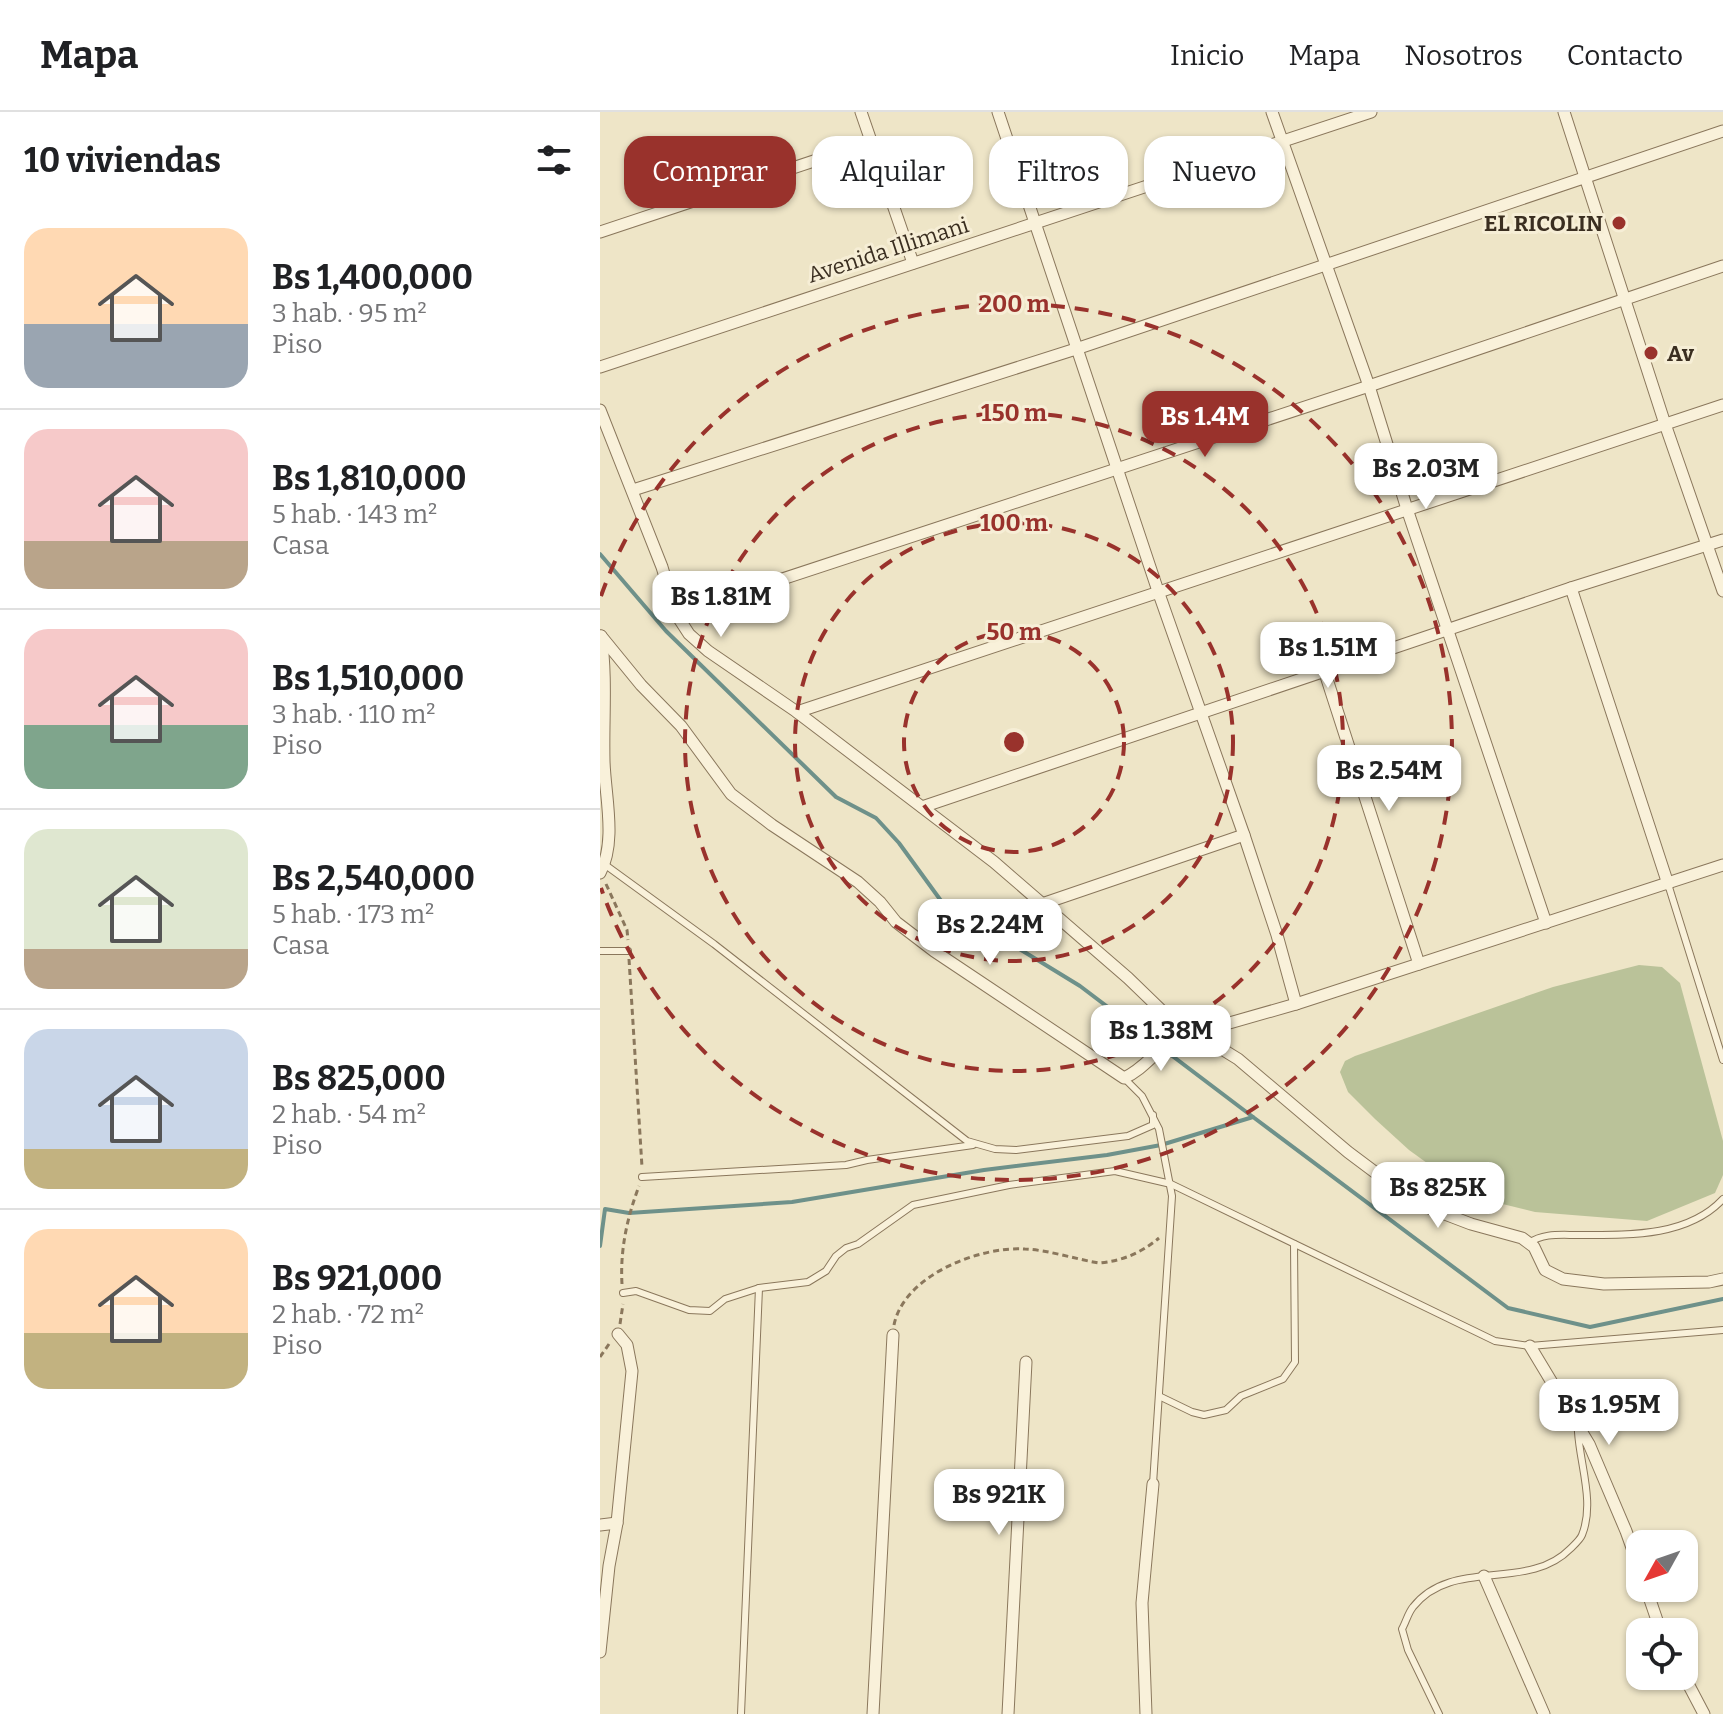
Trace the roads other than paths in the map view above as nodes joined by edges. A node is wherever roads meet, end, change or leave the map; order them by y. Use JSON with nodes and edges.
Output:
{"nodes":[{"id":1,"x":861,"y":112,"type":"edge"},
{"id":2,"x":998,"y":112,"type":"edge"},
{"id":3,"x":1272,"y":112,"type":"edge"},
{"id":4,"x":1371,"y":112,"type":"edge"},
{"id":5,"x":1564,"y":112,"type":"edge"},
{"id":6,"x":1723,"y":131,"type":"edge"},
{"id":7,"x":869,"y":136,"type":"edge"},
{"id":8,"x":1280,"y":136,"type":"edge"},
{"id":9,"x":1285,"y":141,"type":"edge"},
{"id":10,"x":1285,"y":150,"type":"edge"},
{"id":11,"x":812,"y":162,"type":"edge"},
{"id":12,"x":1587,"y":179,"type":"junction"},
{"id":13,"x":1144,"y":188,"type":"edge"},
{"id":14,"x":894,"y":208,"type":"edge"},
{"id":15,"x":1034,"y":224,"type":"junction"},
{"id":16,"x":600,"y":232,"type":"edge"},
{"id":17,"x":913,"y":263,"type":"junction"},
{"id":18,"x":1327,"y":265,"type":"junction"},
{"id":19,"x":1723,"y":266,"type":"edge"},
{"id":20,"x":1624,"y":299,"type":"junction"},
{"id":21,"x":1079,"y":348,"type":"junction"},
{"id":22,"x":600,"y":367,"type":"edge"},
{"id":23,"x":1369,"y":386,"type":"junction"},
{"id":24,"x":1723,"y":405,"type":"edge"},
{"id":25,"x":600,"y":410,"type":"edge"},
{"id":26,"x":1665,"y":424,"type":"junction"},
{"id":27,"x":1119,"y":469,"type":"junction"},
{"id":28,"x":633,"y":490,"type":"junction"},
{"id":29,"x":1407,"y":509,"type":"junction"},
{"id":30,"x":1723,"y":540,"type":"edge"},
{"id":31,"x":1708,"y":545,"type":"junction"},
{"id":32,"x":1571,"y":588,"type":"junction"},
{"id":33,"x":1158,"y":591,"type":"junction"},
{"id":34,"x":1723,"y":591,"type":"edge"},
{"id":35,"x":676,"y":614,"type":"junction"},
{"id":36,"x":1448,"y":630,"type":"junction"},
{"id":37,"x":600,"y":635,"type":"edge"},
{"id":38,"x":1325,"y":673,"type":"junction"},
{"id":39,"x":797,"y":712,"type":"junction"},
{"id":40,"x":1201,"y":713,"type":"junction"},
{"id":41,"x":922,"y":807,"type":"junction"},
{"id":42,"x":1244,"y":835,"type":"junction"},
{"id":43,"x":1723,"y":865,"type":"edge"},
{"id":44,"x":602,"y":870,"type":"edge"},
{"id":45,"x":1668,"y":884,"type":"junction"},
{"id":46,"x":1042,"y":904,"type":"junction"},
{"id":47,"x":1546,"y":923,"type":"junction"},
{"id":48,"x":600,"y":951,"type":"edge"},
{"id":49,"x":628,"y":951,"type":"road end"},
{"id":50,"x":1419,"y":964,"type":"junction"},
{"id":51,"x":1296,"y":1004,"type":"junction"},
{"id":52,"x":1189,"y":1037,"type":"junction"},
{"id":53,"x":1723,"y":1060,"type":"edge"},
{"id":54,"x":1124,"y":1078,"type":"junction"},
{"id":55,"x":1153,"y":1115,"type":"junction"},
{"id":56,"x":976,"y":1144,"type":"junction"},
{"id":57,"x":642,"y":1177,"type":"road end"},
{"id":58,"x":1171,"y":1184,"type":"junction"},
{"id":59,"x":1723,"y":1199,"type":"edge"},
{"id":60,"x":1529,"y":1243,"type":"junction"},
{"id":61,"x":1294,"y":1244,"type":"junction"},
{"id":62,"x":1723,"y":1279,"type":"edge"},
{"id":63,"x":759,"y":1288,"type":"junction"},
{"id":64,"x":623,"y":1293,"type":"road end"},
{"id":65,"x":1723,"y":1330,"type":"edge"},
{"id":66,"x":618,"y":1334,"type":"road end"},
{"id":67,"x":893,"y":1335,"type":"road end"},
{"id":68,"x":1530,"y":1346,"type":"junction"},
{"id":69,"x":1026,"y":1362,"type":"dead end"},
{"id":70,"x":1161,"y":1397,"type":"junction"},
{"id":71,"x":1578,"y":1427,"type":"junction"},
{"id":72,"x":1153,"y":1484,"type":"joint"},
{"id":73,"x":617,"y":1523,"type":"junction"},
{"id":74,"x":600,"y":1525,"type":"edge"},
{"id":75,"x":1626,"y":1531,"type":"edge"},
{"id":76,"x":1484,"y":1576,"type":"junction"},
{"id":77,"x":600,"y":1652,"type":"edge"},
{"id":78,"x":1691,"y":1690,"type":"edge"},
{"id":79,"x":741,"y":1714,"type":"edge"},
{"id":80,"x":873,"y":1714,"type":"edge"},
{"id":81,"x":1008,"y":1714,"type":"edge"},
{"id":82,"x":1146,"y":1714,"type":"edge"},
{"id":83,"x":1439,"y":1714,"type":"edge"},
{"id":84,"x":1544,"y":1714,"type":"edge"},
{"id":85,"x":1704,"y":1714,"type":"edge"}],
"edges":[{"from":1,"to":7,"type":"street"},
{"from":2,"to":15,"type":"street"},
{"from":3,"to":8,"type":"street"},
{"from":4,"to":9,"type":"street","name":"Avenida Illimani"},
{"from":5,"to":12,"type":"street"},
{"from":6,"to":12,"type":"street"},
{"from":10,"to":18,"type":"street"},
{"from":11,"to":16,"type":"street"},
{"from":12,"to":18,"type":"street"},
{"from":12,"to":20,"type":"street"},
{"from":13,"to":15,"type":"street","name":"Avenida Illimani"},
{"from":14,"to":17,"type":"street"},
{"from":15,"to":17,"type":"street","name":"Avenida Illimani"},
{"from":15,"to":21,"type":"street"},
{"from":17,"to":22,"type":"street","name":"Avenida Illimani"},
{"from":18,"to":21,"type":"street"},
{"from":18,"to":23,"type":"street"},
{"from":19,"to":20,"type":"street"},
{"from":20,"to":23,"type":"street"},
{"from":20,"to":26,"type":"street"},
{"from":21,"to":27,"type":"street"},
{"from":21,"to":28,"type":"street"},
{"from":23,"to":27,"type":"street"},
{"from":23,"to":29,"type":"street"},
{"from":24,"to":26,"type":"street"},
{"from":25,"to":28,"type":"street"},
{"from":26,"to":29,"type":"street"},
{"from":26,"to":31,"type":"street"},
{"from":27,"to":33,"type":"street"},
{"from":27,"to":35,"type":"street"},
{"from":28,"to":35,"type":"street"},
{"from":29,"to":33,"type":"street"},
{"from":29,"to":36,"type":"street"},
{"from":30,"to":31,"type":"street"},
{"from":31,"to":32,"type":"street"},
{"from":31,"to":34,"type":"street"},
{"from":32,"to":36,"type":"street"},
{"from":32,"to":45,"type":"street"},
{"from":33,"to":39,"type":"street"},
{"from":33,"to":40,"type":"street"},
{"from":35,"to":39,"type":"street"},
{"from":36,"to":38,"type":"street"},
{"from":36,"to":47,"type":"street"},
{"from":37,"to":44,"type":"street"},
{"from":37,"to":54,"type":"street"},
{"from":38,"to":40,"type":"street"},
{"from":38,"to":50,"type":"street"},
{"from":39,"to":41,"type":"street"},
{"from":40,"to":41,"type":"street"},
{"from":40,"to":42,"type":"street"},
{"from":41,"to":46,"type":"street"},
{"from":42,"to":46,"type":"street"},
{"from":42,"to":51,"type":"street"},
{"from":43,"to":45,"type":"street"},
{"from":44,"to":56,"type":"lane"},
{"from":45,"to":47,"type":"street"},
{"from":45,"to":53,"type":"lane"},
{"from":46,"to":52,"type":"street"},
{"from":47,"to":50,"type":"street"},
{"from":48,"to":49,"type":"lane"},
{"from":50,"to":51,"type":"street"},
{"from":51,"to":52,"type":"street"},
{"from":52,"to":54,"type":"street"},
{"from":52,"to":60,"type":"street"},
{"from":54,"to":55,"type":"lane"},
{"from":55,"to":56,"type":"lane"},
{"from":55,"to":58,"type":"lane"},
{"from":56,"to":57,"type":"lane"},
{"from":58,"to":61,"type":"lane"},
{"from":58,"to":63,"type":"lane"},
{"from":58,"to":70,"type":"lane"},
{"from":59,"to":60,"type":"lane"},
{"from":60,"to":62,"type":"street"},
{"from":61,"to":68,"type":"lane"},
{"from":61,"to":70,"type":"lane"},
{"from":63,"to":64,"type":"lane"},
{"from":63,"to":79,"type":"lane"},
{"from":65,"to":68,"type":"lane"},
{"from":66,"to":73,"type":"street"},
{"from":67,"to":80,"type":"street"},
{"from":68,"to":71,"type":"street"},
{"from":69,"to":81,"type":"street"},
{"from":70,"to":72,"type":"lane"},
{"from":71,"to":75,"type":"street"},
{"from":71,"to":76,"type":"lane"},
{"from":72,"to":82,"type":"street"},
{"from":73,"to":74,"type":"street"},
{"from":73,"to":77,"type":"street"},
{"from":76,"to":83,"type":"lane"},
{"from":76,"to":84,"type":"street"},
{"from":78,"to":85,"type":"street"}]}
